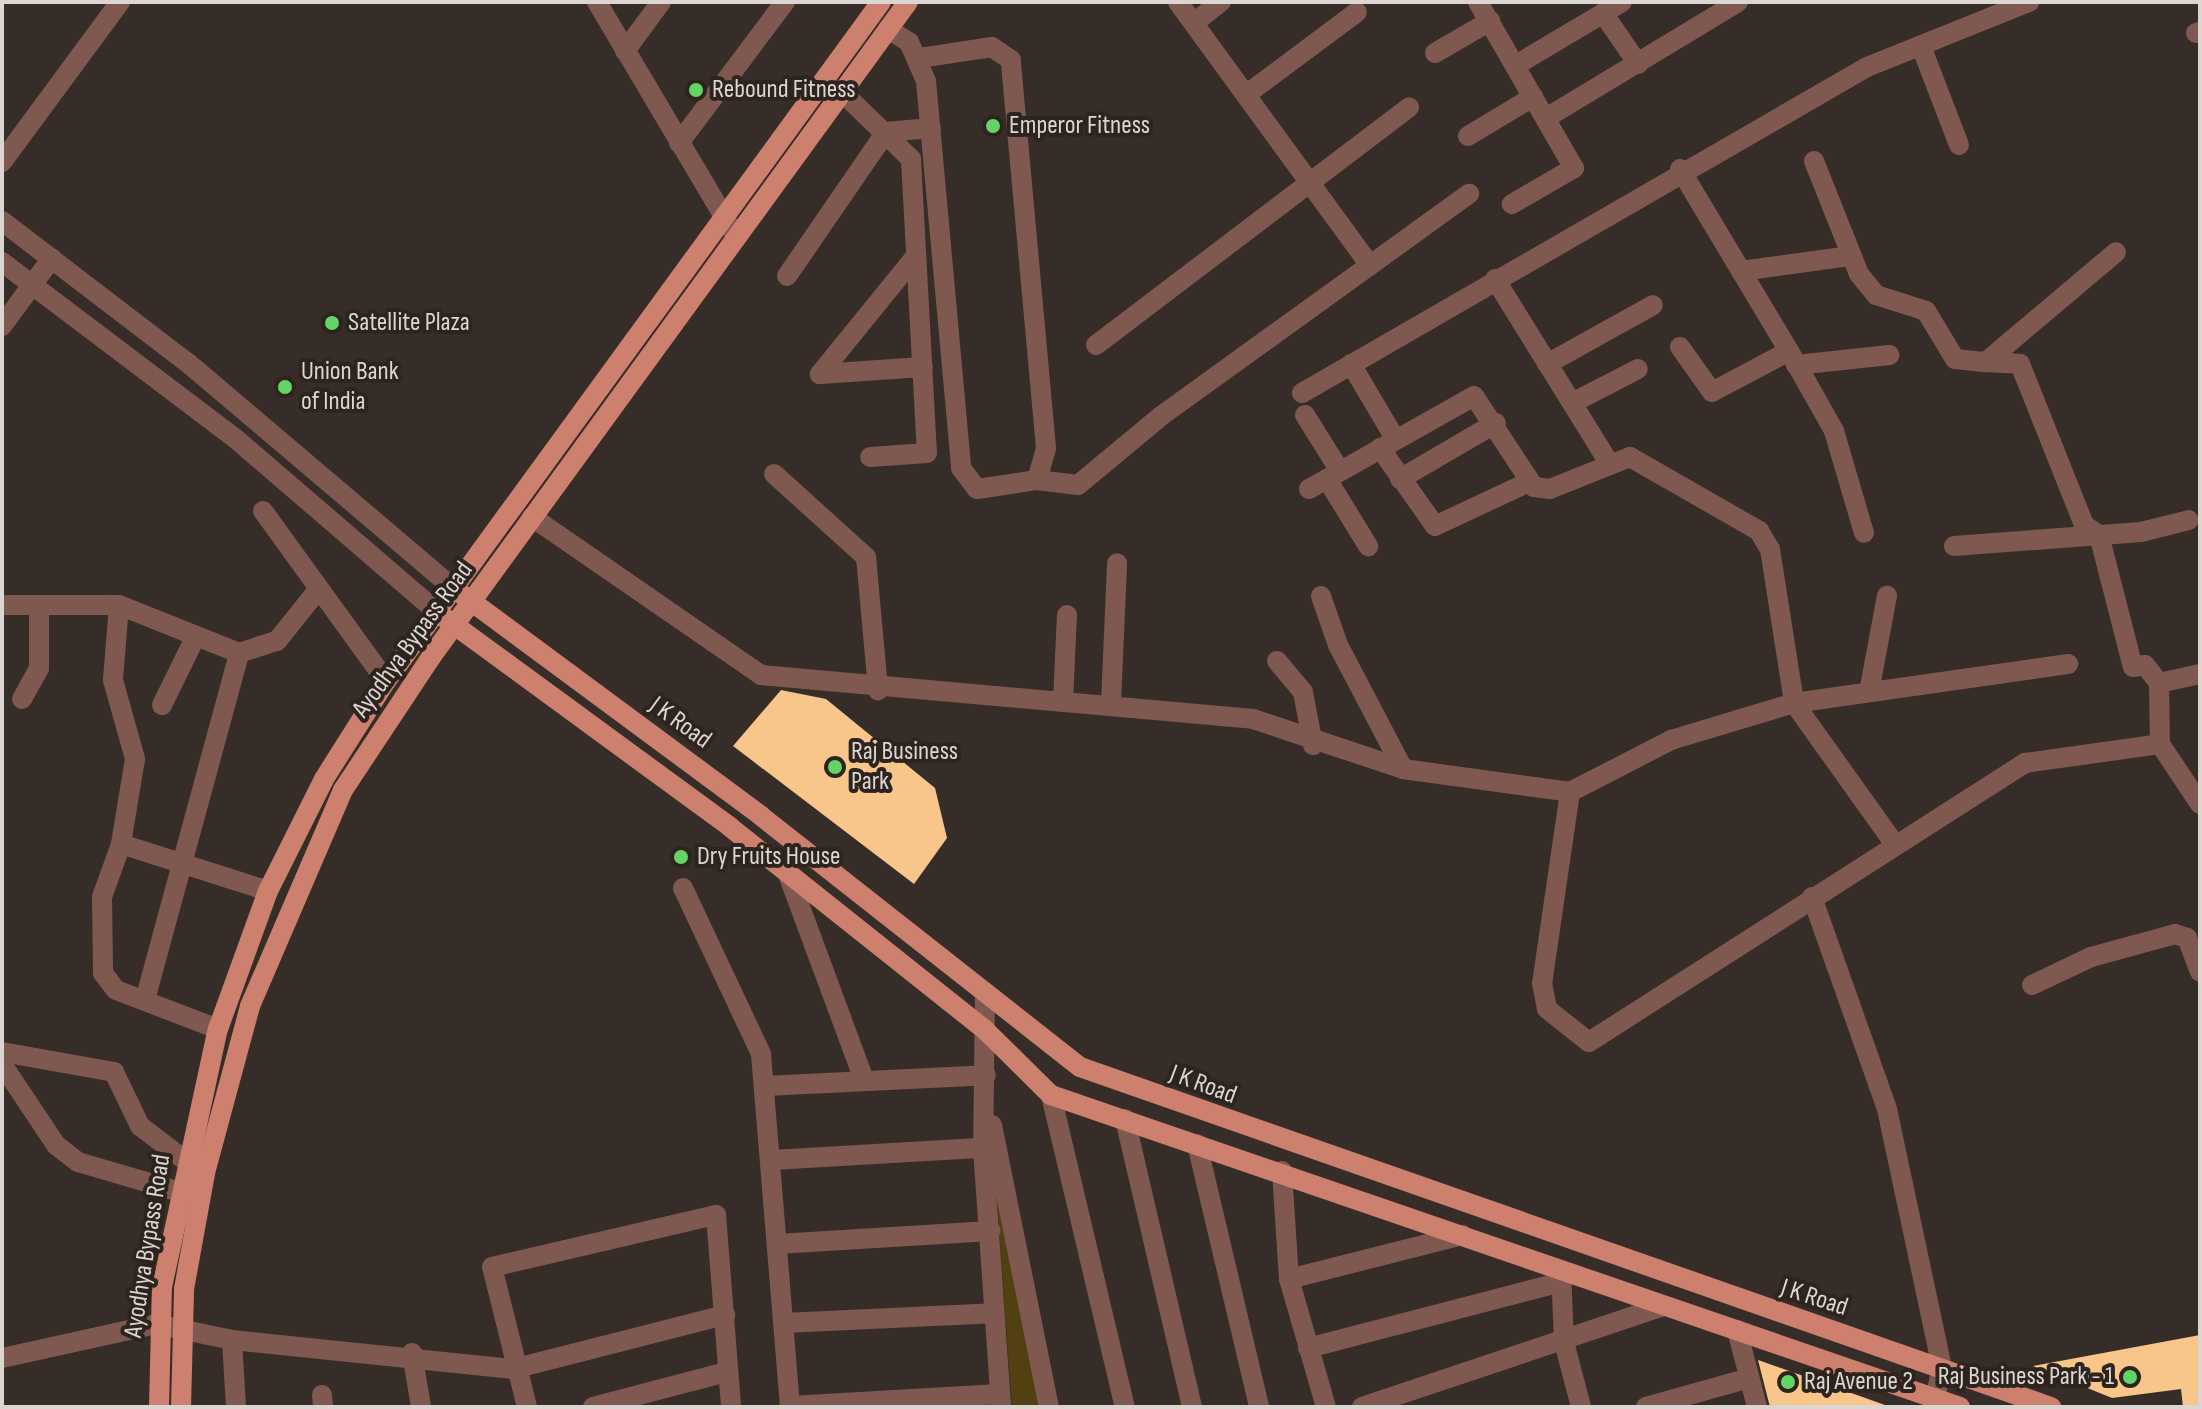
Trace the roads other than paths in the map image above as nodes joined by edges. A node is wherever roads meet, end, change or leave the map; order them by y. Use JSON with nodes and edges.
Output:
{"nodes":[{"id":1,"x":120,"y":2,"type":"edge"},
{"id":2,"x":597,"y":2,"type":"edge"},
{"id":3,"x":661,"y":2,"type":"edge"},
{"id":4,"x":785,"y":2,"type":"edge"},
{"id":5,"x":881,"y":2,"type":"edge"},
{"id":6,"x":908,"y":2,"type":"edge"},
{"id":7,"x":1178,"y":2,"type":"edge"},
{"id":8,"x":1221,"y":2,"type":"edge"},
{"id":9,"x":1478,"y":2,"type":"edge"},
{"id":10,"x":1622,"y":2,"type":"edge"},
{"id":11,"x":1738,"y":2,"type":"edge"},
{"id":12,"x":2029,"y":2,"type":"edge"},
{"id":13,"x":644,"y":11,"type":"edge"},
{"id":14,"x":1357,"y":12,"type":"dead end"},
{"id":15,"x":1603,"y":13,"type":"junction"},
{"id":16,"x":1490,"y":21,"type":"junction"},
{"id":17,"x":1195,"y":22,"type":"junction"},
{"id":18,"x":888,"y":29,"type":"junction"},
{"id":19,"x":1921,"y":46,"type":"junction"},
{"id":20,"x":625,"y":51,"type":"junction"},
{"id":21,"x":1435,"y":53,"type":"dead end"},
{"id":22,"x":919,"y":58,"type":"junction"},
{"id":23,"x":1638,"y":64,"type":"junction"},
{"id":24,"x":1516,"y":65,"type":"junction"},
{"id":25,"x":843,"y":93,"type":"junction"},
{"id":26,"x":1247,"y":94,"type":"junction"},
{"id":27,"x":1533,"y":97,"type":"junction"},
{"id":28,"x":1409,"y":107,"type":"dead end"},
{"id":29,"x":1546,"y":118,"type":"junction"},
{"id":30,"x":931,"y":128,"type":"junction"},
{"id":31,"x":886,"y":132,"type":"junction"},
{"id":32,"x":1468,"y":136,"type":"dead end"},
{"id":33,"x":679,"y":143,"type":"junction"},
{"id":34,"x":1959,"y":145,"type":"dead end"},
{"id":35,"x":1814,"y":161,"type":"dead end"},
{"id":36,"x":2,"y":162,"type":"edge"},
{"id":37,"x":1680,"y":169,"type":"junction"},
{"id":38,"x":1311,"y":181,"type":"junction"},
{"id":39,"x":1469,"y":194,"type":"dead end"},
{"id":40,"x":1512,"y":204,"type":"dead end"},
{"id":41,"x":723,"y":218,"type":"junction"},
{"id":42,"x":2,"y":221,"type":"edge"},
{"id":43,"x":737,"y":238,"type":"junction"},
{"id":44,"x":2116,"y":252,"type":"dead end"},
{"id":45,"x":1851,"y":256,"type":"junction"},
{"id":46,"x":915,"y":257,"type":"junction"},
{"id":47,"x":52,"y":258,"type":"junction"},
{"id":48,"x":2,"y":262,"type":"edge"},
{"id":49,"x":1370,"y":265,"type":"junction"},
{"id":50,"x":1741,"y":271,"type":"junction"},
{"id":51,"x":787,"y":276,"type":"dead end"},
{"id":52,"x":1495,"y":279,"type":"junction"},
{"id":53,"x":31,"y":285,"type":"junction"},
{"id":54,"x":1653,"y":305,"type":"dead end"},
{"id":55,"x":2,"y":326,"type":"edge"},
{"id":56,"x":1096,"y":345,"type":"dead end"},
{"id":57,"x":1680,"y":347,"type":"dead end"},
{"id":58,"x":1889,"y":355,"type":"dead end"},
{"id":59,"x":1792,"y":358,"type":"junction"},
{"id":60,"x":1986,"y":362,"type":"junction"},
{"id":61,"x":1351,"y":364,"type":"junction"},
{"id":62,"x":1547,"y":364,"type":"junction"},
{"id":63,"x":923,"y":367,"type":"junction"},
{"id":64,"x":1638,"y":369,"type":"dead end"},
{"id":65,"x":1302,"y":393,"type":"dead end"},
{"id":66,"x":1572,"y":403,"type":"junction"},
{"id":67,"x":1305,"y":415,"type":"dead end"},
{"id":68,"x":1496,"y":423,"type":"junction"},
{"id":69,"x":1388,"y":444,"type":"junction"},
{"id":70,"x":870,"y":457,"type":"dead end"},
{"id":71,"x":1609,"y":463,"type":"junction"},
{"id":72,"x":774,"y":474,"type":"dead end"},
{"id":73,"x":1400,"y":479,"type":"junction"},
{"id":74,"x":1037,"y":480,"type":"junction"},
{"id":75,"x":1325,"y":480,"type":"junction"},
{"id":76,"x":1529,"y":482,"type":"junction"},
{"id":77,"x":263,"y":511,"type":"dead end"},
{"id":78,"x":532,"y":517,"type":"junction"},
{"id":79,"x":2189,"y":520,"type":"dead end"},
{"id":80,"x":1864,"y":533,"type":"dead end"},
{"id":81,"x":2099,"y":535,"type":"junction"},
{"id":82,"x":1368,"y":546,"type":"dead end"},
{"id":83,"x":1954,"y":546,"type":"dead end"},
{"id":84,"x":1117,"y":563,"type":"dead end"},
{"id":85,"x":317,"y":591,"type":"junction"},
{"id":86,"x":464,"y":596,"type":"junction"},
{"id":87,"x":1321,"y":596,"type":"dead end"},
{"id":88,"x":1887,"y":596,"type":"dead end"},
{"id":89,"x":2,"y":605,"type":"edge"},
{"id":90,"x":39,"y":605,"type":"junction"},
{"id":91,"x":119,"y":605,"type":"junction"},
{"id":92,"x":1067,"y":615,"type":"dead end"},
{"id":93,"x":446,"y":619,"type":"junction"},
{"id":94,"x":194,"y":640,"type":"junction"},
{"id":95,"x":239,"y":653,"type":"junction"},
{"id":96,"x":1277,"y":661,"type":"dead end"},
{"id":97,"x":2068,"y":664,"type":"dead end"},
{"id":98,"x":2200,"y":674,"type":"edge"},
{"id":99,"x":386,"y":681,"type":"junction"},
{"id":100,"x":2159,"y":683,"type":"junction"},
{"id":101,"x":878,"y":690,"type":"junction"},
{"id":102,"x":1869,"y":692,"type":"junction"},
{"id":103,"x":22,"y":699,"type":"dead end"},
{"id":104,"x":1063,"y":702,"type":"junction"},
{"id":105,"x":1111,"y":703,"type":"junction"},
{"id":106,"x":1794,"y":703,"type":"junction"},
{"id":107,"x":162,"y":705,"type":"dead end"},
{"id":108,"x":2160,"y":744,"type":"junction"},
{"id":109,"x":1313,"y":745,"type":"junction"},
{"id":110,"x":1403,"y":769,"type":"junction"},
{"id":111,"x":1570,"y":792,"type":"junction"},
{"id":112,"x":2200,"y":804,"type":"edge"},
{"id":113,"x":1894,"y":843,"type":"junction"},
{"id":114,"x":121,"y":844,"type":"junction"},
{"id":115,"x":187,"y":861,"type":"junction"},
{"id":116,"x":789,"y":877,"type":"junction"},
{"id":117,"x":683,"y":888,"type":"dead end"},
{"id":118,"x":268,"y":891,"type":"junction"},
{"id":119,"x":1812,"y":897,"type":"junction"},
{"id":120,"x":935,"y":955,"type":"junction"},
{"id":121,"x":2200,"y":972,"type":"edge"},
{"id":122,"x":919,"y":979,"type":"junction"},
{"id":123,"x":2032,"y":985,"type":"dead end"},
{"id":124,"x":985,"y":994,"type":"junction"},
{"id":125,"x":145,"y":1000,"type":"junction"},
{"id":126,"x":218,"y":1029,"type":"junction"},
{"id":127,"x":985,"y":1030,"type":"junction"},
{"id":128,"x":2,"y":1052,"type":"edge"},
{"id":129,"x":2,"y":1064,"type":"edge"},
{"id":130,"x":986,"y":1075,"type":"junction"},
{"id":131,"x":863,"y":1077,"type":"junction"},
{"id":132,"x":765,"y":1086,"type":"junction"},
{"id":133,"x":1051,"y":1095,"type":"junction"},
{"id":134,"x":988,"y":1104,"type":"junction"},
{"id":135,"x":1125,"y":1119,"type":"junction"},
{"id":136,"x":1197,"y":1144,"type":"junction"},
{"id":137,"x":983,"y":1148,"type":"junction"},
{"id":138,"x":772,"y":1160,"type":"junction"},
{"id":139,"x":186,"y":1161,"type":"junction"},
{"id":140,"x":1282,"y":1171,"type":"junction"},
{"id":141,"x":180,"y":1192,"type":"junction"},
{"id":142,"x":991,"y":1231,"type":"junction"},
{"id":143,"x":1463,"y":1235,"type":"junction"},
{"id":144,"x":777,"y":1244,"type":"junction"},
{"id":145,"x":1592,"y":1250,"type":"junction"},
{"id":146,"x":1561,"y":1274,"type":"junction"},
{"id":147,"x":1582,"y":1274,"type":"junction"},
{"id":148,"x":1289,"y":1279,"type":"junction"},
{"id":149,"x":1664,"y":1306,"type":"junction"},
{"id":150,"x":993,"y":1313,"type":"junction"},
{"id":151,"x":725,"y":1315,"type":"junction"},
{"id":152,"x":784,"y":1323,"type":"junction"},
{"id":153,"x":156,"y":1324,"type":"junction"},
{"id":154,"x":184,"y":1326,"type":"junction"},
{"id":155,"x":1737,"y":1330,"type":"junction"},
{"id":156,"x":232,"y":1340,"type":"junction"},
{"id":157,"x":1564,"y":1342,"type":"junction"},
{"id":158,"x":1308,"y":1348,"type":"junction"},
{"id":159,"x":412,"y":1353,"type":"junction"},
{"id":160,"x":2,"y":1358,"type":"edge"},
{"id":161,"x":1942,"y":1368,"type":"junction"},
{"id":162,"x":513,"y":1369,"type":"junction"},
{"id":163,"x":726,"y":1372,"type":"junction"},
{"id":164,"x":1749,"y":1378,"type":"junction"},
{"id":165,"x":1000,"y":1400,"type":"edge"},
{"id":166,"x":1925,"y":1400,"type":"edge"},
{"id":167,"x":790,"y":1406,"type":"edge"},
{"id":168,"x":159,"y":1407,"type":"edge"},
{"id":169,"x":181,"y":1407,"type":"edge"},
{"id":170,"x":236,"y":1407,"type":"edge"},
{"id":171,"x":421,"y":1407,"type":"edge"},
{"id":172,"x":527,"y":1407,"type":"edge"},
{"id":173,"x":593,"y":1407,"type":"edge"},
{"id":174,"x":731,"y":1407,"type":"edge"},
{"id":175,"x":1049,"y":1407,"type":"edge"},
{"id":176,"x":1125,"y":1407,"type":"edge"},
{"id":177,"x":1192,"y":1407,"type":"edge"},
{"id":178,"x":1259,"y":1407,"type":"edge"},
{"id":179,"x":1326,"y":1407,"type":"edge"},
{"id":180,"x":1362,"y":1407,"type":"edge"},
{"id":181,"x":1581,"y":1407,"type":"edge"},
{"id":182,"x":1646,"y":1407,"type":"edge"},
{"id":183,"x":1757,"y":1407,"type":"edge"},
{"id":184,"x":1960,"y":1407,"type":"edge"},
{"id":185,"x":2051,"y":1407,"type":"edge"}],
"edges":[{"from":1,"to":36,"type":"street"},
{"from":2,"to":20,"type":"street"},
{"from":3,"to":13,"type":"street"},
{"from":4,"to":33,"type":"street"},
{"from":5,"to":41,"type":"main road","name":"Ayodhya Bypass Road"},
{"from":6,"to":18,"type":"main road","name":"Ayodhya Bypass Road"},
{"from":7,"to":17,"type":"street"},
{"from":8,"to":17,"type":"street"},
{"from":9,"to":16,"type":"street"},
{"from":10,"to":15,"type":"street"},
{"from":11,"to":23,"type":"street"},
{"from":12,"to":19,"type":"street"},
{"from":13,"to":20,"type":"street"},
{"from":14,"to":26,"type":"street"},
{"from":15,"to":23,"type":"street"},
{"from":15,"to":24,"type":"street"},
{"from":16,"to":21,"type":"street"},
{"from":16,"to":24,"type":"street"},
{"from":17,"to":26,"type":"street"},
{"from":18,"to":22,"type":"street"},
{"from":18,"to":25,"type":"main road","name":"Ayodhya Bypass Road"},
{"from":19,"to":34,"type":"street"},
{"from":19,"to":37,"type":"street"},
{"from":20,"to":33,"type":"street"},
{"from":22,"to":30,"type":"street"},
{"from":22,"to":74,"type":"street"},
{"from":23,"to":29,"type":"street"},
{"from":24,"to":27,"type":"street"},
{"from":25,"to":31,"type":"street"},
{"from":25,"to":43,"type":"main road","name":"Ayodhya Bypass Road"},
{"from":26,"to":38,"type":"street"},
{"from":27,"to":29,"type":"street"},
{"from":27,"to":32,"type":"street"},
{"from":28,"to":38,"type":"street"},
{"from":29,"to":40,"type":"street"},
{"from":30,"to":31,"type":"street"},
{"from":30,"to":74,"type":"street"},
{"from":31,"to":46,"type":"street"},
{"from":31,"to":51,"type":"street"},
{"from":33,"to":41,"type":"street"},
{"from":35,"to":45,"type":"street"},
{"from":37,"to":50,"type":"street"},
{"from":37,"to":52,"type":"street"},
{"from":38,"to":49,"type":"street"},
{"from":38,"to":56,"type":"street"},
{"from":39,"to":49,"type":"street"},
{"from":41,"to":43,"type":"street"},
{"from":41,"to":86,"type":"main road","name":"Ayodhya Bypass Road"},
{"from":42,"to":47,"type":"street"},
{"from":43,"to":78,"type":"main road","name":"Ayodhya Bypass Road"},
{"from":44,"to":60,"type":"street"},
{"from":45,"to":50,"type":"street"},
{"from":45,"to":60,"type":"street"},
{"from":46,"to":63,"type":"street"},
{"from":46,"to":63,"type":"street"},
{"from":47,"to":53,"type":"street"},
{"from":47,"to":86,"type":"street"},
{"from":48,"to":53,"type":"street"},
{"from":49,"to":74,"type":"street"},
{"from":50,"to":59,"type":"street"},
{"from":52,"to":61,"type":"street"},
{"from":52,"to":62,"type":"street"},
{"from":53,"to":55,"type":"street"},
{"from":53,"to":93,"type":"street"},
{"from":54,"to":62,"type":"street"},
{"from":57,"to":59,"type":"street"},
{"from":58,"to":59,"type":"street"},
{"from":59,"to":80,"type":"street"},
{"from":60,"to":81,"type":"street"},
{"from":61,"to":65,"type":"street"},
{"from":61,"to":69,"type":"street"},
{"from":62,"to":66,"type":"street"},
{"from":63,"to":70,"type":"street"},
{"from":64,"to":66,"type":"street"},
{"from":66,"to":71,"type":"street"},
{"from":67,"to":75,"type":"street"},
{"from":68,"to":69,"type":"street"},
{"from":68,"to":73,"type":"street"},
{"from":68,"to":76,"type":"street"},
{"from":69,"to":73,"type":"street"},
{"from":69,"to":75,"type":"street"},
{"from":71,"to":76,"type":"street"},
{"from":71,"to":106,"type":"street"},
{"from":72,"to":101,"type":"street"},
{"from":73,"to":76,"type":"street"},
{"from":75,"to":82,"type":"street"},
{"from":77,"to":85,"type":"street"},
{"from":78,"to":86,"type":"main road","name":"Ayodhya Bypass Road"},
{"from":78,"to":101,"type":"street"},
{"from":79,"to":81,"type":"street"},
{"from":81,"to":83,"type":"street"},
{"from":81,"to":100,"type":"street"},
{"from":84,"to":105,"type":"street"},
{"from":85,"to":95,"type":"street"},
{"from":85,"to":99,"type":"street"},
{"from":86,"to":93,"type":"main road","name":"Ayodhya Bypass Road"},
{"from":86,"to":120,"type":"main road","name":"J K Road"},
{"from":87,"to":110,"type":"street"},
{"from":88,"to":102,"type":"street"},
{"from":89,"to":90,"type":"street"},
{"from":90,"to":91,"type":"street"},
{"from":90,"to":103,"type":"street"},
{"from":91,"to":94,"type":"street"},
{"from":91,"to":114,"type":"street"},
{"from":92,"to":104,"type":"street"},
{"from":93,"to":99,"type":"main road","name":"Ayodhya Bypass Road"},
{"from":93,"to":116,"type":"main road","name":"J K Road"},
{"from":93,"to":154,"type":"main road","name":"Ayodhya Bypass Road"},
{"from":94,"to":95,"type":"street"},
{"from":94,"to":107,"type":"street"},
{"from":95,"to":115,"type":"street"},
{"from":96,"to":109,"type":"street"},
{"from":97,"to":102,"type":"street"},
{"from":98,"to":100,"type":"street"},
{"from":99,"to":118,"type":"main road","name":"Ayodhya Bypass Road"},
{"from":100,"to":108,"type":"street"},
{"from":101,"to":104,"type":"street"},
{"from":102,"to":106,"type":"street"},
{"from":104,"to":105,"type":"street"},
{"from":105,"to":109,"type":"street"},
{"from":106,"to":111,"type":"street"},
{"from":106,"to":113,"type":"street"},
{"from":108,"to":112,"type":"street"},
{"from":108,"to":113,"type":"street"},
{"from":109,"to":110,"type":"street"},
{"from":110,"to":111,"type":"street"},
{"from":111,"to":119,"type":"street"},
{"from":113,"to":119,"type":"street"},
{"from":114,"to":115,"type":"street"},
{"from":114,"to":125,"type":"street"},
{"from":115,"to":118,"type":"street"},
{"from":115,"to":125,"type":"street"},
{"from":116,"to":122,"type":"main road","name":"J K Road"},
{"from":116,"to":131,"type":"street"},
{"from":117,"to":132,"type":"street"},
{"from":118,"to":126,"type":"main road","name":"Ayodhya Bypass Road"},
{"from":119,"to":161,"type":"street"},
{"from":120,"to":122,"type":"main road"},
{"from":120,"to":124,"type":"main road","name":"J K Road"},
{"from":121,"to":123,"type":"street"},
{"from":122,"to":127,"type":"main road","name":"J K Road"},
{"from":124,"to":127,"type":"street"},
{"from":124,"to":145,"type":"main road","name":"J K Road"},
{"from":125,"to":126,"type":"street"},
{"from":126,"to":139,"type":"main road","name":"Ayodhya Bypass Road"},
{"from":127,"to":130,"type":"street"},
{"from":127,"to":133,"type":"main road","name":"J K Road"},
{"from":128,"to":139,"type":"street"},
{"from":129,"to":141,"type":"street"},
{"from":130,"to":131,"type":"street"},
{"from":130,"to":134,"type":"street"},
{"from":131,"to":132,"type":"street"},
{"from":132,"to":138,"type":"street"},
{"from":133,"to":135,"type":"main road","name":"J K Road"},
{"from":133,"to":176,"type":"street"},
{"from":134,"to":137,"type":"street"},
{"from":134,"to":175,"type":"street"},
{"from":135,"to":136,"type":"main road","name":"J K Road"},
{"from":135,"to":177,"type":"street"},
{"from":136,"to":140,"type":"main road","name":"J K Road"},
{"from":136,"to":178,"type":"street"},
{"from":137,"to":138,"type":"street"},
{"from":137,"to":142,"type":"street"},
{"from":138,"to":144,"type":"street"},
{"from":139,"to":141,"type":"main road","name":"Ayodhya Bypass Road"},
{"from":140,"to":143,"type":"main road","name":"J K Road"},
{"from":140,"to":148,"type":"street"},
{"from":141,"to":153,"type":"main road","name":"Ayodhya Bypass Road"},
{"from":142,"to":144,"type":"street"},
{"from":142,"to":150,"type":"street"},
{"from":143,"to":146,"type":"main road","name":"J K Road"},
{"from":143,"to":148,"type":"street"},
{"from":144,"to":152,"type":"street"},
{"from":145,"to":147,"type":"main road"},
{"from":145,"to":161,"type":"main road","name":"J K Road"},
{"from":146,"to":147,"type":"main road","name":"J K Road"},
{"from":146,"to":157,"type":"street"},
{"from":146,"to":158,"type":"street"},
{"from":147,"to":149,"type":"main road","name":"J K Road"},
{"from":148,"to":158,"type":"street"},
{"from":149,"to":155,"type":"main road","name":"J K Road"},
{"from":149,"to":157,"type":"street"},
{"from":150,"to":152,"type":"street"},
{"from":150,"to":165,"type":"street"},
{"from":151,"to":162,"type":"street"},
{"from":151,"to":162,"type":"street"},
{"from":151,"to":163,"type":"street"},
{"from":152,"to":167,"type":"street"},
{"from":153,"to":154,"type":"street"},
{"from":153,"to":160,"type":"street"},
{"from":153,"to":168,"type":"main road","name":"Ayodhya Bypass Road"},
{"from":154,"to":156,"type":"street"},
{"from":154,"to":169,"type":"main road","name":"Ayodhya Bypass Road"},
{"from":155,"to":164,"type":"street"},
{"from":155,"to":166,"type":"main road","name":"J K Road"},
{"from":156,"to":159,"type":"street"},
{"from":156,"to":170,"type":"street"},
{"from":157,"to":180,"type":"street"},
{"from":157,"to":181,"type":"street"},
{"from":158,"to":179,"type":"street"},
{"from":159,"to":162,"type":"street"},
{"from":159,"to":171,"type":"street"},
{"from":161,"to":166,"type":"street"},
{"from":161,"to":185,"type":"main road","name":"J K Road"},
{"from":162,"to":172,"type":"street"},
{"from":163,"to":173,"type":"street"},
{"from":163,"to":174,"type":"street"},
{"from":164,"to":182,"type":"street"},
{"from":164,"to":183,"type":"street"},
{"from":165,"to":167,"type":"street"},
{"from":166,"to":184,"type":"main road","name":"J K Road"}]}
